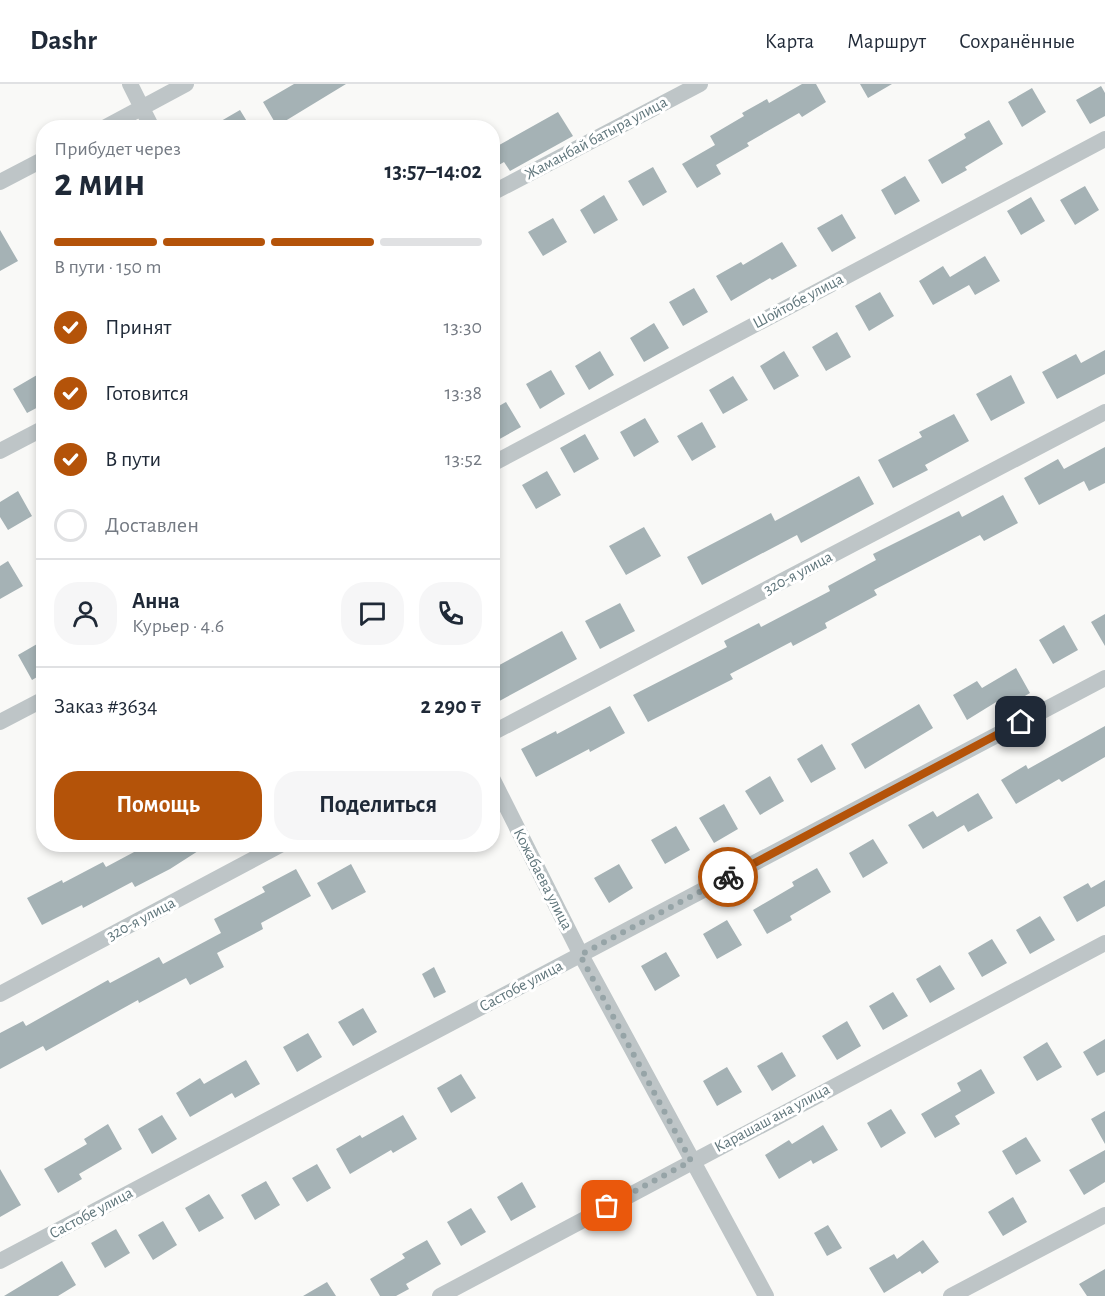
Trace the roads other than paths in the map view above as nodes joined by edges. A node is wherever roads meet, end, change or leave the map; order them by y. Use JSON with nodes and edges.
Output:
{"nodes":[{"id":1,"x":130,"y":84,"type":"edge"},
{"id":2,"x":186,"y":84,"type":"edge"},
{"id":3,"x":699,"y":84,"type":"edge"},
{"id":4,"x":142,"y":107,"type":"junction"},
{"id":5,"x":118,"y":120,"type":"edge"},
{"id":6,"x":148,"y":120,"type":"edge"},
{"id":7,"x":1105,"y":139,"type":"edge"},
{"id":8,"x":36,"y":163,"type":"edge"},
{"id":9,"x":0,"y":182,"type":"edge"},
{"id":10,"x":500,"y":189,"type":"edge"},
{"id":11,"x":1105,"y":412,"type":"edge"},
{"id":12,"x":36,"y":432,"type":"edge"},
{"id":13,"x":0,"y":451,"type":"edge"},
{"id":14,"x":500,"y":460,"type":"edge"},
{"id":15,"x":1105,"y":678,"type":"edge"},
{"id":16,"x":36,"y":703,"type":"edge"},
{"id":17,"x":0,"y":722,"type":"edge"},
{"id":18,"x":500,"y":729,"type":"edge"},
{"id":19,"x":500,"y":794,"type":"edge"},
{"id":20,"x":267,"y":852,"type":"edge"},
{"id":21,"x":1105,"y":943,"type":"edge"},
{"id":22,"x":580,"y":955,"type":"junction"},
{"id":23,"x":0,"y":994,"type":"edge"},
{"id":24,"x":691,"y":1161,"type":"junction"},
{"id":25,"x":1105,"y":1215,"type":"edge"},
{"id":26,"x":0,"y":1261,"type":"edge"},
{"id":27,"x":440,"y":1296,"type":"edge"},
{"id":28,"x":766,"y":1296,"type":"edge"},
{"id":29,"x":951,"y":1296,"type":"edge"}],
"edges":[{"from":1,"to":4,"type":"street"},
{"from":2,"to":4,"type":"street"},
{"from":3,"to":10,"type":"street","name":"Жаманбай батыра улица"},
{"from":4,"to":5,"type":"street"},
{"from":4,"to":6,"type":"street"},
{"from":7,"to":14,"type":"street","name":"Шойтобе улица"},
{"from":8,"to":9,"type":"street"},
{"from":11,"to":18,"type":"street","name":"320-я улица"},
{"from":12,"to":13,"type":"street"},
{"from":15,"to":22,"type":"street","name":"Састобе улица"},
{"from":16,"to":17,"type":"street"},
{"from":19,"to":22,"type":"street","name":"Кожабаева улица"},
{"from":20,"to":23,"type":"street","name":"320-я улица"},
{"from":21,"to":24,"type":"street","name":"Карашаш ана улица"},
{"from":22,"to":24,"type":"street","name":"Кожабаева улица"},
{"from":22,"to":26,"type":"street","name":"Састобе улица"},
{"from":24,"to":27,"type":"street","name":"Карашаш ана улица"},
{"from":24,"to":28,"type":"street","name":"Кожабаева улица"},
{"from":25,"to":29,"type":"street"}]}
